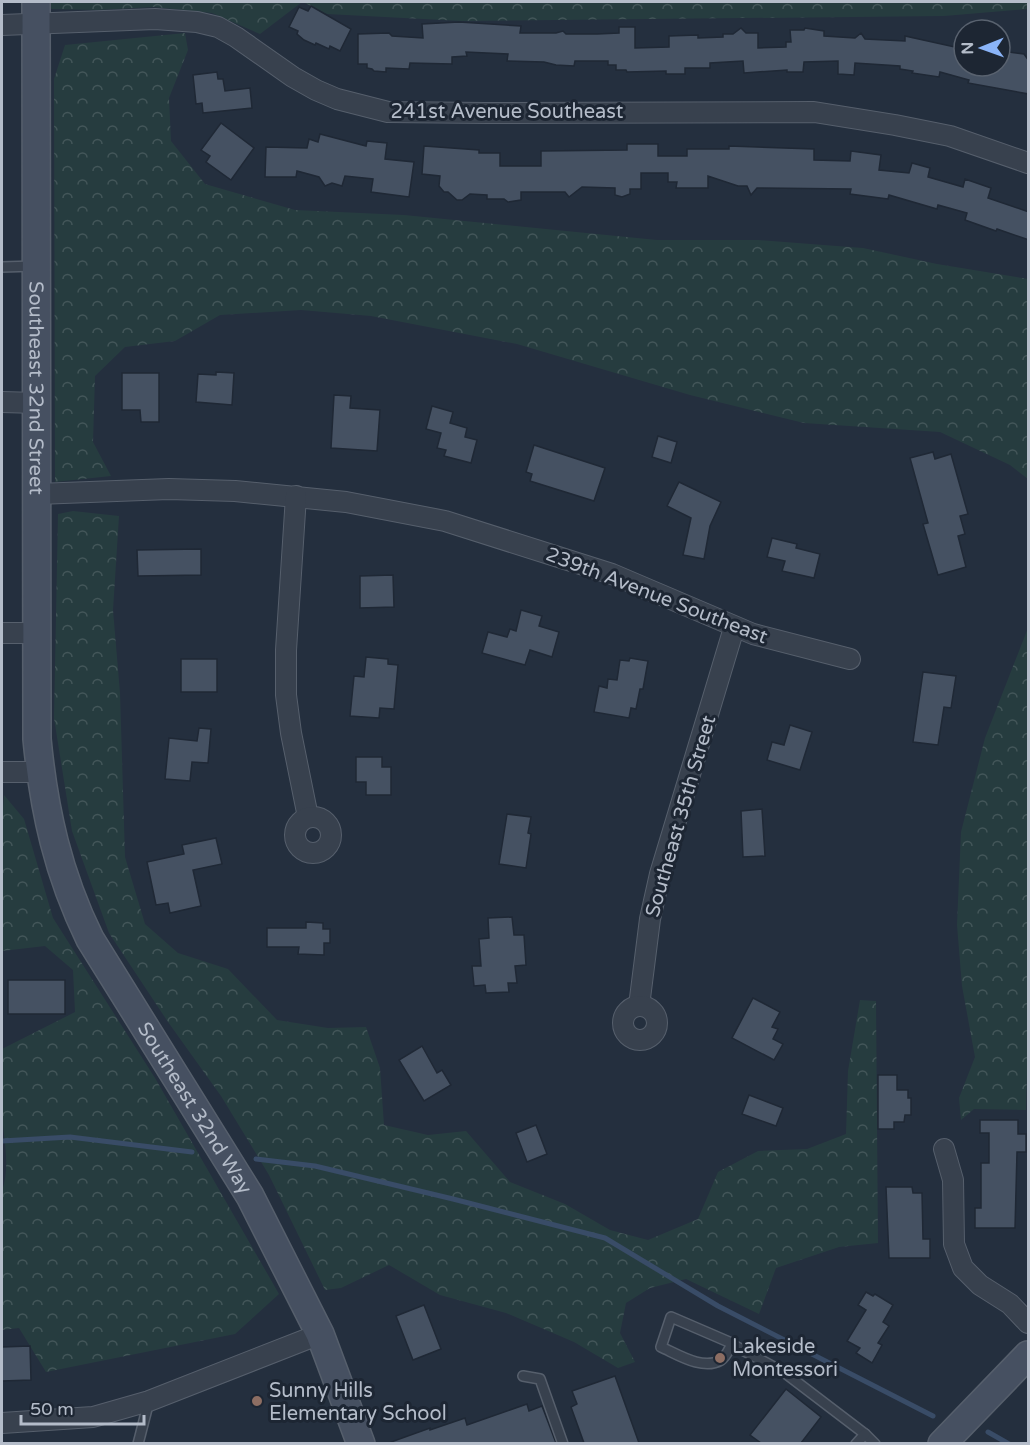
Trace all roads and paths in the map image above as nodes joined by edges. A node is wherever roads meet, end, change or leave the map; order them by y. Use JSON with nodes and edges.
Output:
{"nodes":[{"id":1,"x":36,"y":13,"type":"edge"},
{"id":2,"x":2,"y":25,"type":"edge"},
{"id":3,"x":1029,"y":163,"type":"edge"},
{"id":4,"x":37,"y":266,"type":"junction"},
{"id":5,"x":2,"y":267,"type":"edge"},
{"id":6,"x":2,"y":402,"type":"edge"},
{"id":7,"x":37,"y":403,"type":"junction"},
{"id":8,"x":37,"y":494,"type":"junction"},
{"id":9,"x":296,"y":496,"type":"junction"},
{"id":10,"x":734,"y":628,"type":"junction"},
{"id":11,"x":2,"y":633,"type":"edge"},
{"id":12,"x":37,"y":633,"type":"junction"},
{"id":13,"x":850,"y":659,"type":"dead end"},
{"id":14,"x":2,"y":772,"type":"edge"},
{"id":15,"x":40,"y":772,"type":"junction"},
{"id":16,"x":308,"y":817,"type":"dead end"},
{"id":17,"x":639,"y":1006,"type":"dead end"},
{"id":18,"x":944,"y":1149,"type":"dead end"},
{"id":19,"x":1029,"y":1323,"type":"edge"},
{"id":20,"x":320,"y":1334,"type":"junction"},
{"id":21,"x":732,"y":1344,"type":"junction"},
{"id":22,"x":1029,"y":1355,"type":"edge"},
{"id":23,"x":523,"y":1376,"type":"dead end"},
{"id":24,"x":150,"y":1401,"type":"junction"},
{"id":25,"x":2,"y":1423,"type":"edge"},
{"id":26,"x":866,"y":1434,"type":"junction"},
{"id":27,"x":138,"y":1443,"type":"edge"},
{"id":28,"x":360,"y":1443,"type":"edge"},
{"id":29,"x":563,"y":1443,"type":"edge"},
{"id":30,"x":856,"y":1443,"type":"edge"},
{"id":31,"x":875,"y":1443,"type":"edge"},
{"id":32,"x":942,"y":1443,"type":"edge"}],
"edges":[{"from":1,"to":2,"type":"street","name":"241st Avenue Southeast"},
{"from":1,"to":3,"type":"street","name":"241st Avenue Southeast"},
{"from":1,"to":4,"type":"street","name":"Southeast 32nd Street"},
{"from":4,"to":5,"type":"lane"},
{"from":4,"to":7,"type":"street","name":"Southeast 32nd Street"},
{"from":6,"to":7,"type":"street"},
{"from":7,"to":8,"type":"street","name":"Southeast 32nd Street"},
{"from":8,"to":9,"type":"street","name":"239th Avenue Southeast"},
{"from":8,"to":12,"type":"street","name":"Southeast 32nd Street"},
{"from":9,"to":10,"type":"street","name":"239th Avenue Southeast"},
{"from":9,"to":16,"type":"street"},
{"from":10,"to":13,"type":"street","name":"239th Avenue Southeast"},
{"from":10,"to":17,"type":"street","name":"Southeast 35th Street"},
{"from":11,"to":12,"type":"street"},
{"from":12,"to":15,"type":"street","name":"Southeast 32nd Street"},
{"from":14,"to":15,"type":"street"},
{"from":15,"to":20,"type":"street","name":"Southeast 32nd Way"},
{"from":18,"to":19,"type":"street"},
{"from":20,"to":24,"type":"street"},
{"from":20,"to":28,"type":"street","name":"Southeast 32nd Way"},
{"from":21,"to":21,"type":"lane"},
{"from":21,"to":26,"type":"lane"},
{"from":22,"to":32,"type":"street"},
{"from":23,"to":29,"type":"lane"},
{"from":24,"to":25,"type":"street"},
{"from":24,"to":27,"type":"lane"},
{"from":26,"to":30,"type":"lane"},
{"from":26,"to":31,"type":"lane"}]}
